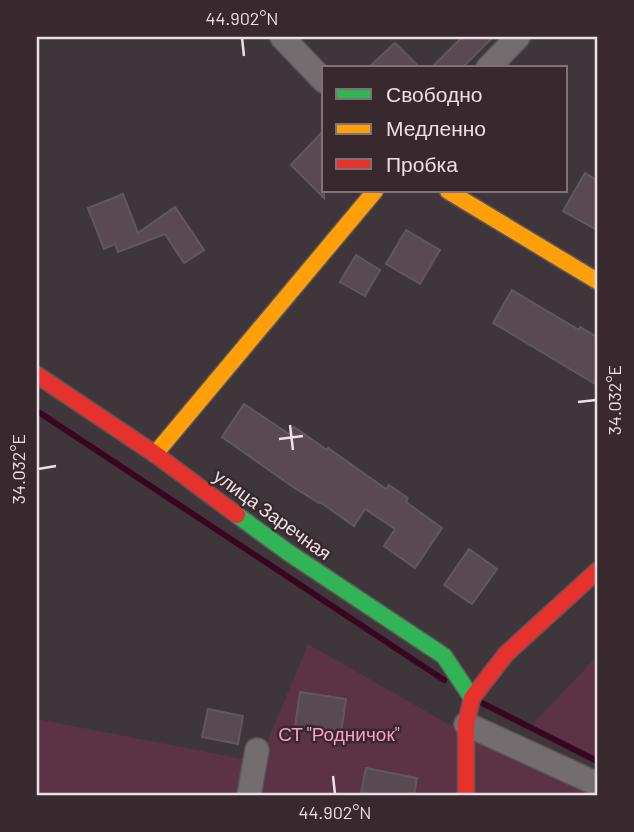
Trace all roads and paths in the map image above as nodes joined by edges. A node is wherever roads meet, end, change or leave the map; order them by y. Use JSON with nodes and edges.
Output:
{"nodes":[{"id":1,"x":282,"y":37,"type":"edge"},
{"id":2,"x":518,"y":37,"type":"edge"},
{"id":3,"x":490,"y":66,"type":"edge"},
{"id":4,"x":322,"y":79,"type":"edge"},
{"id":5,"x":374,"y":192,"type":"edge"},
{"id":6,"x":449,"y":192,"type":"edge"},
{"id":7,"x":597,"y":281,"type":"edge"},
{"id":8,"x":37,"y":375,"type":"edge"},
{"id":9,"x":155,"y":454,"type":"junction"},
{"id":10,"x":597,"y":571,"type":"edge"},
{"id":11,"x":472,"y":698,"type":"junction"},
{"id":12,"x":466,"y":724,"type":"junction"},
{"id":13,"x":257,"y":750,"type":"dead end"},
{"id":14,"x":597,"y":783,"type":"edge"},
{"id":15,"x":249,"y":795,"type":"edge"},
{"id":16,"x":466,"y":795,"type":"edge"}],
"edges":[{"from":1,"to":4,"type":"street"},
{"from":2,"to":3,"type":"street"},
{"from":5,"to":9,"type":"street"},
{"from":6,"to":7,"type":"street"},
{"from":8,"to":9,"type":"street","name":"улица Заречная"},
{"from":9,"to":11,"type":"street","name":"улица Заречная"},
{"from":10,"to":11,"type":"street"},
{"from":11,"to":12,"type":"street"},
{"from":12,"to":14,"type":"street"},
{"from":12,"to":16,"type":"street"},
{"from":13,"to":15,"type":"street"}]}
